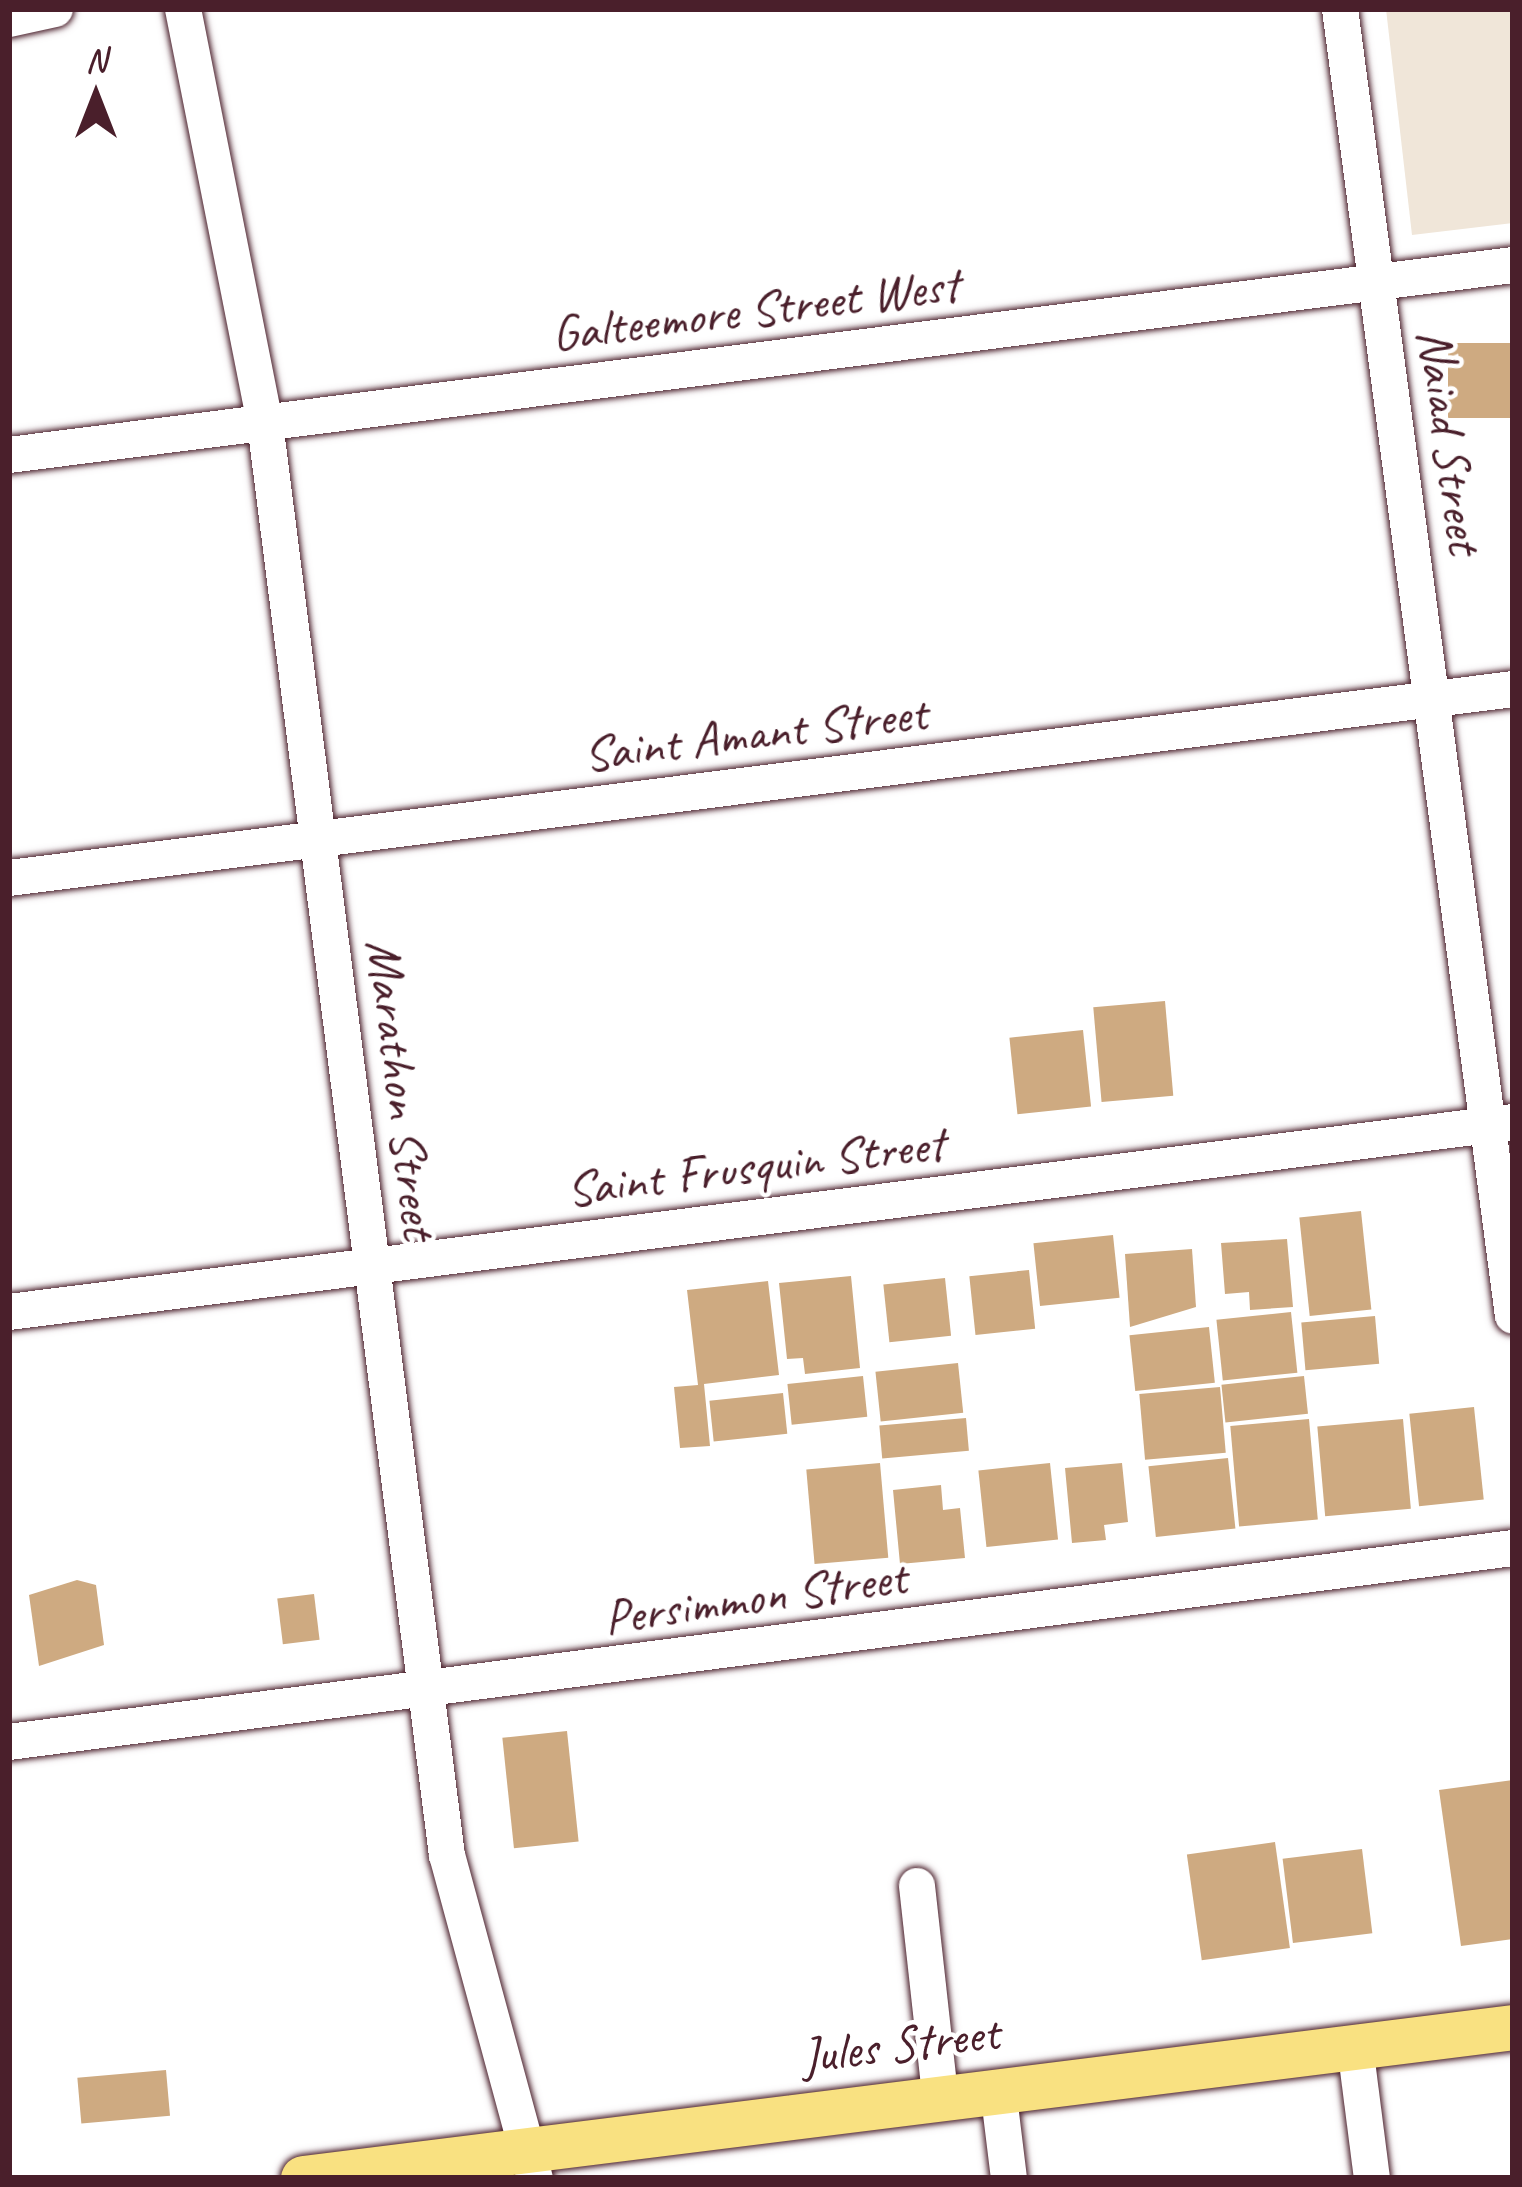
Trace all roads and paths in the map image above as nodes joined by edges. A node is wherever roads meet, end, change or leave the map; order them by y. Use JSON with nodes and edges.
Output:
{"nodes":[{"id":1,"x":55,"y":9,"type":"edge"},
{"id":2,"x":183,"y":9,"type":"edge"},
{"id":3,"x":1340,"y":9,"type":"edge"},
{"id":4,"x":9,"y":19,"type":"edge"},
{"id":5,"x":1513,"y":265,"type":"edge"},
{"id":6,"x":1377,"y":282,"type":"junction"},
{"id":7,"x":265,"y":423,"type":"junction"},
{"id":8,"x":9,"y":455,"type":"edge"},
{"id":9,"x":1513,"y":689,"type":"edge"},
{"id":10,"x":1434,"y":699,"type":"junction"},
{"id":11,"x":318,"y":838,"type":"junction"},
{"id":12,"x":9,"y":878,"type":"edge"},
{"id":13,"x":1502,"y":1123,"type":"edge"},
{"id":14,"x":373,"y":1266,"type":"junction"},
{"id":15,"x":9,"y":1312,"type":"edge"},
{"id":16,"x":1513,"y":1316,"type":"edge"},
{"id":17,"x":1513,"y":1548,"type":"edge"},
{"id":18,"x":422,"y":1692,"type":"junction"},
{"id":19,"x":9,"y":1742,"type":"edge"},
{"id":20,"x":917,"y":1886,"type":"dead end"},
{"id":21,"x":1513,"y":2027,"type":"edge"},
{"id":22,"x":1355,"y":2046,"type":"junction"},
{"id":23,"x":998,"y":2089,"type":"junction"},
{"id":24,"x":940,"y":2096,"type":"junction"},
{"id":25,"x":529,"y":2164,"type":"edge"},
{"id":26,"x":303,"y":2178,"type":"edge"},
{"id":27,"x":1009,"y":2178,"type":"edge"},
{"id":28,"x":1372,"y":2178,"type":"edge"}],
"edges":[{"from":1,"to":4,"type":"street"},
{"from":2,"to":7,"type":"street","name":"Marathon Street"},
{"from":3,"to":6,"type":"street","name":"Naiad Street"},
{"from":5,"to":6,"type":"street","name":"Galteemore Street West"},
{"from":6,"to":7,"type":"street","name":"Galteemore Street West"},
{"from":6,"to":10,"type":"street","name":"Naiad Street"},
{"from":7,"to":8,"type":"street","name":"Galteemore Street West"},
{"from":7,"to":11,"type":"street","name":"Marathon Street"},
{"from":9,"to":10,"type":"street","name":"Saint Amant Street"},
{"from":10,"to":11,"type":"street","name":"Saint Amant Street"},
{"from":10,"to":13,"type":"street","name":"Naiad Street"},
{"from":11,"to":12,"type":"street","name":"Saint Amant Street"},
{"from":11,"to":14,"type":"street","name":"Marathon Street"},
{"from":13,"to":14,"type":"street","name":"Saint Frusquin Street"},
{"from":13,"to":16,"type":"street","name":"Naiad Street"},
{"from":14,"to":15,"type":"street","name":"Saint Frusquin Street"},
{"from":14,"to":18,"type":"street","name":"Marathon Street"},
{"from":17,"to":18,"type":"street","name":"Persimmon Street"},
{"from":18,"to":19,"type":"street","name":"Persimmon Street"},
{"from":18,"to":25,"type":"street","name":"Marathon Street"},
{"from":20,"to":24,"type":"street"},
{"from":21,"to":22,"type":"main road","name":"Jules Street"},
{"from":22,"to":23,"type":"main road","name":"Jules Street"},
{"from":22,"to":28,"type":"street"},
{"from":23,"to":24,"type":"main road","name":"Jules Street"},
{"from":23,"to":27,"type":"street"},
{"from":24,"to":25,"type":"main road","name":"Jules Street"},
{"from":25,"to":26,"type":"main road","name":"Jules Street"}]}
